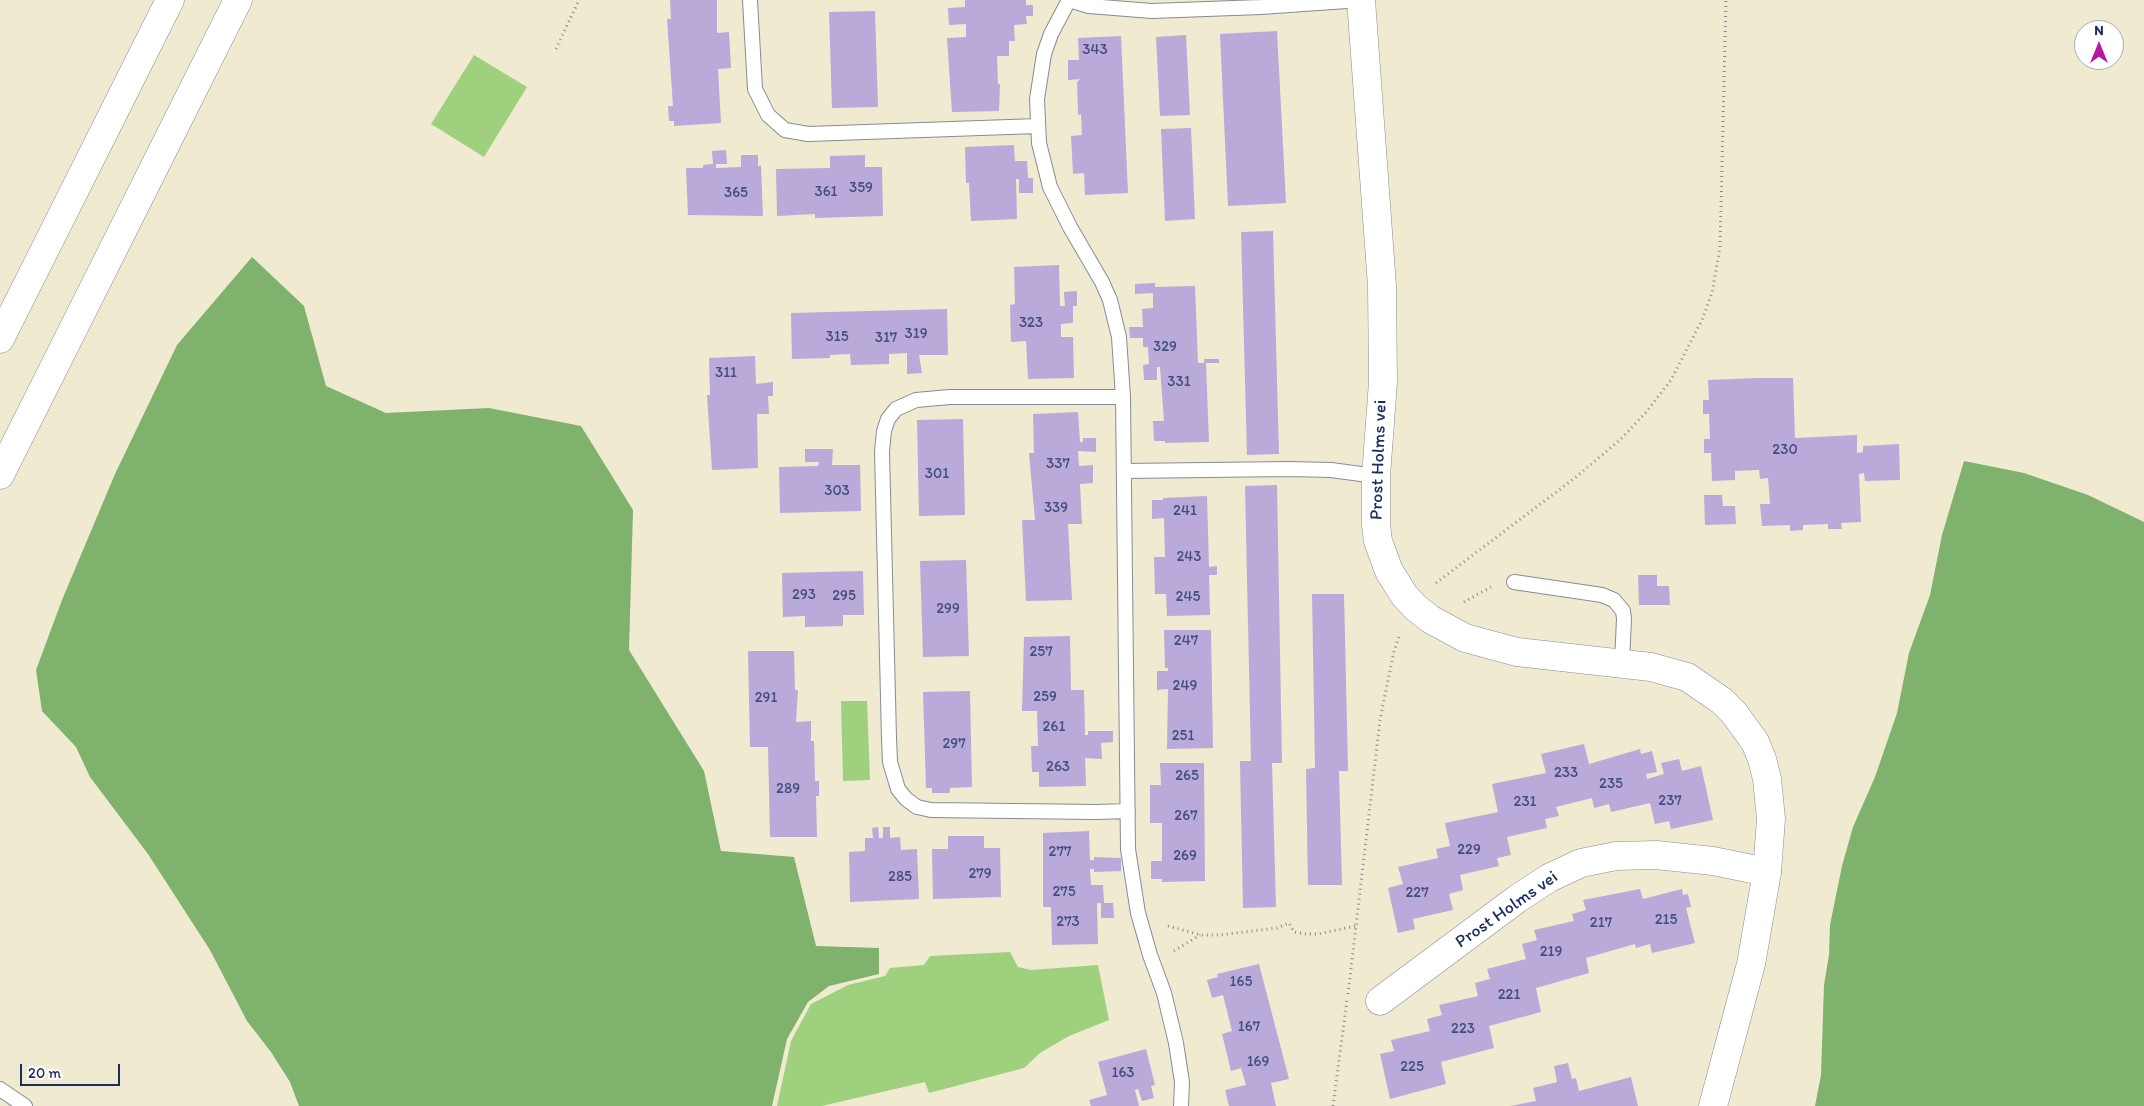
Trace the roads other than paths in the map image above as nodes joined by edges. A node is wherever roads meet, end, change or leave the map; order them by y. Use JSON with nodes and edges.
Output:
{"nodes":[{"id":1,"x":170,"y":0,"type":"edge"},
{"id":2,"x":238,"y":0,"type":"edge"},
{"id":3,"x":750,"y":0,"type":"edge"},
{"id":4,"x":1069,"y":0,"type":"edge"},
{"id":5,"x":1361,"y":0,"type":"edge"},
{"id":6,"x":1038,"y":126,"type":"junction"},
{"id":7,"x":0,"y":339,"type":"edge"},
{"id":8,"x":1123,"y":396,"type":"junction"},
{"id":9,"x":1124,"y":472,"type":"junction"},
{"id":10,"x":0,"y":474,"type":"edge"},
{"id":11,"x":1376,"y":476,"type":"junction"},
{"id":12,"x":1514,"y":582,"type":"road end"},
{"id":13,"x":1622,"y":662,"type":"junction"},
{"id":14,"x":1128,"y":810,"type":"junction"},
{"id":15,"x":1767,"y":872,"type":"junction"},
{"id":16,"x":1380,"y":1001,"type":"dead end"},
{"id":17,"x":0,"y":1089,"type":"edge"},
{"id":18,"x":25,"y":1106,"type":"edge"},
{"id":19,"x":1181,"y":1106,"type":"edge"},
{"id":20,"x":1713,"y":1106,"type":"edge"}],
"edges":[{"from":1,"to":7,"type":"main road"},
{"from":2,"to":10,"type":"main road"},
{"from":3,"to":6,"type":"lane"},
{"from":4,"to":5,"type":"lane"},
{"from":4,"to":6,"type":"lane"},
{"from":5,"to":11,"type":"main road","name":"Prost Holms vei"},
{"from":6,"to":8,"type":"lane"},
{"from":8,"to":9,"type":"lane"},
{"from":8,"to":14,"type":"lane"},
{"from":9,"to":11,"type":"lane"},
{"from":9,"to":14,"type":"lane"},
{"from":11,"to":13,"type":"main road","name":"Prost Holms vei"},
{"from":12,"to":13,"type":"lane"},
{"from":13,"to":15,"type":"main road","name":"Prost Holms vei"},
{"from":14,"to":19,"type":"lane"},
{"from":15,"to":16,"type":"main road","name":"Prost Holms vei"},
{"from":15,"to":20,"type":"main road","name":"Prost Holms vei"},
{"from":17,"to":18,"type":"lane"}]}
